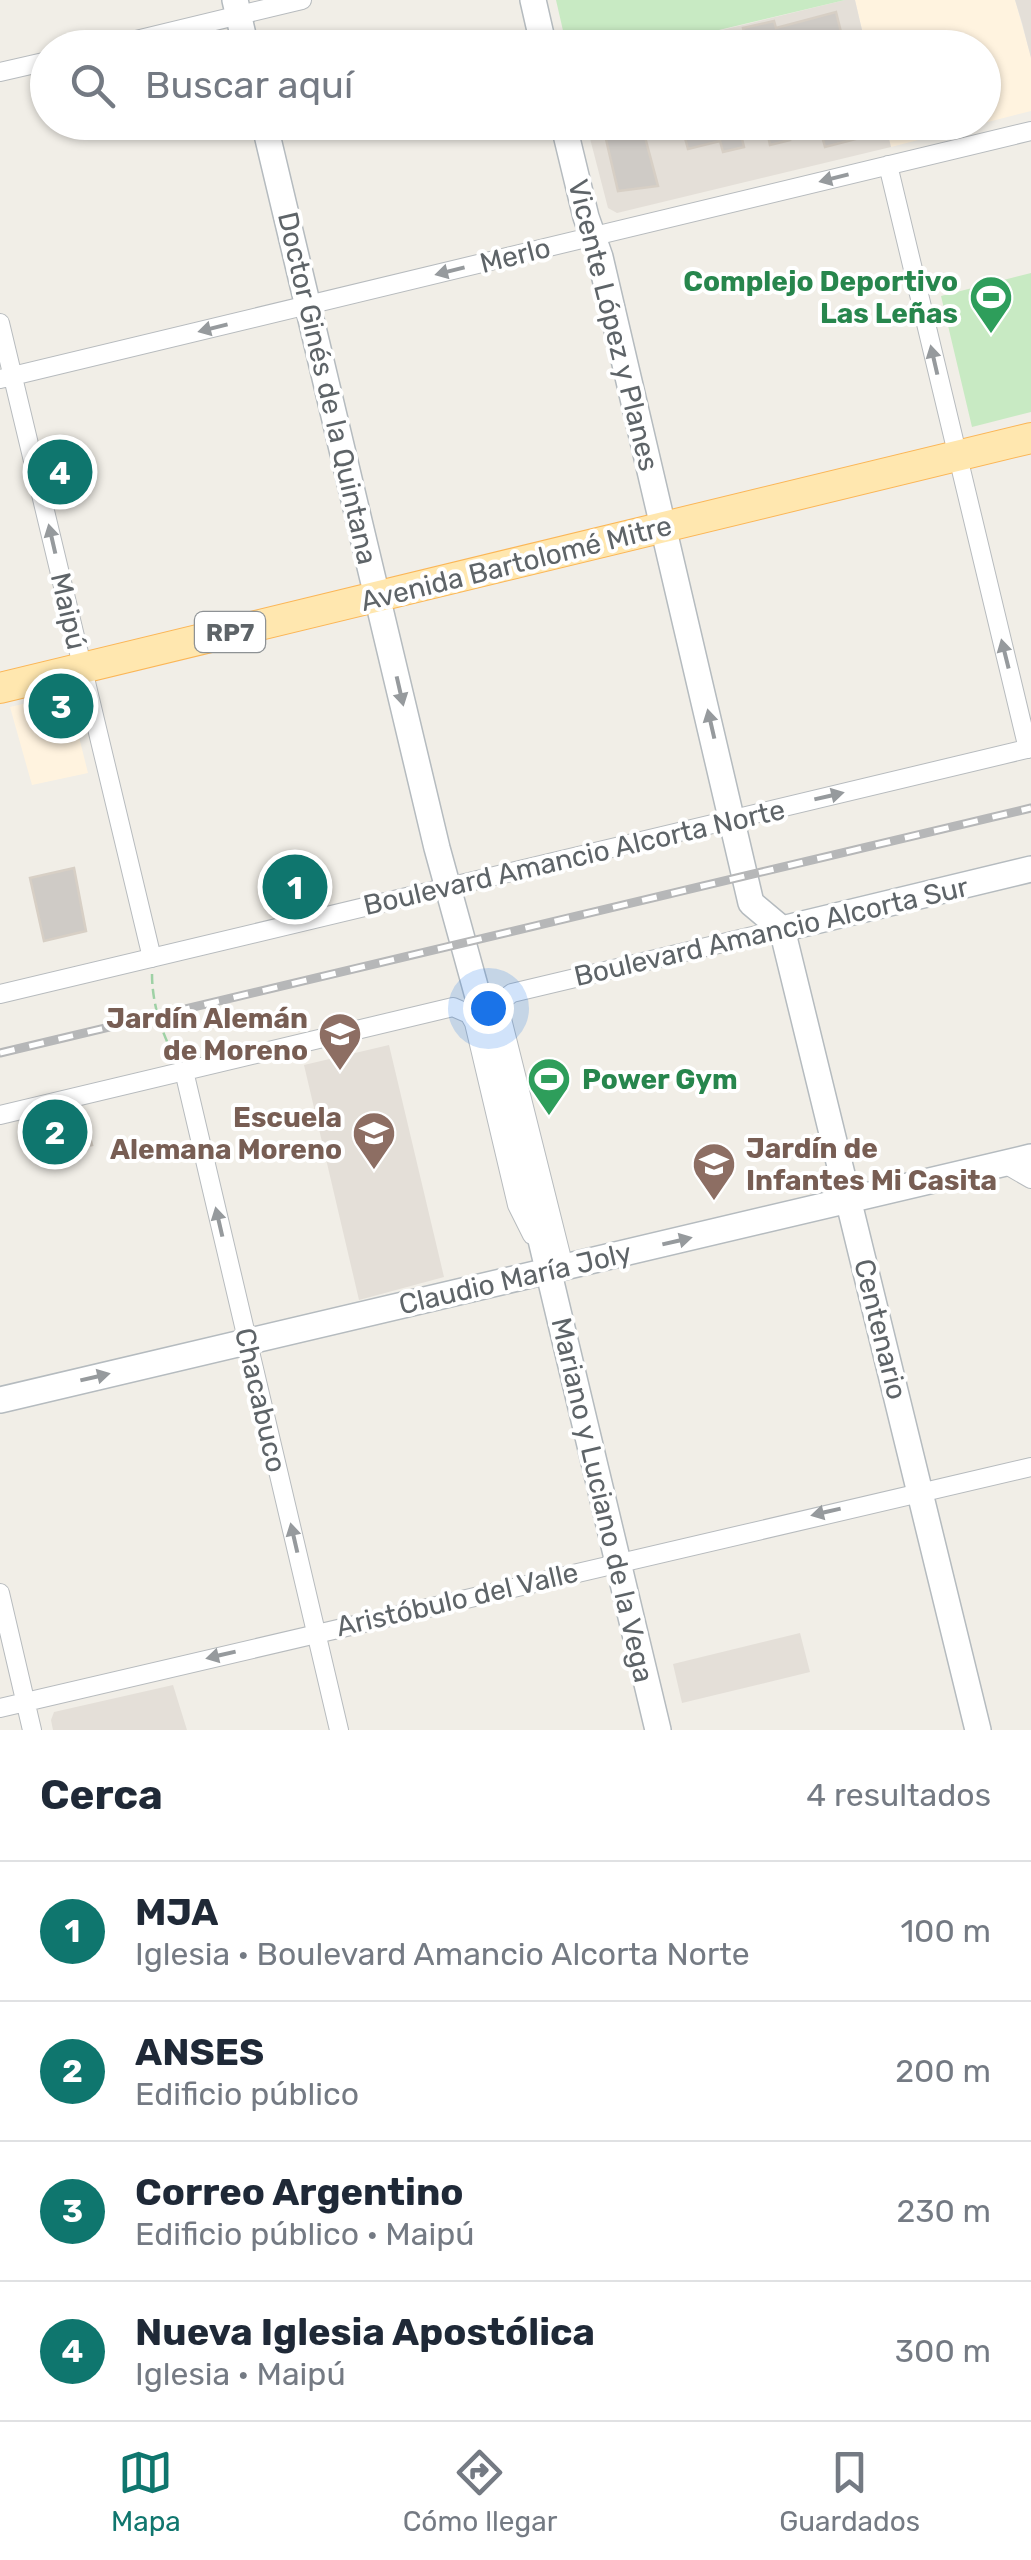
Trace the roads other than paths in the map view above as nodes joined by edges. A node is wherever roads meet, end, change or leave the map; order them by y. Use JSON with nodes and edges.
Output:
{"nodes":[{"id":1,"x":302,"y":0,"type":"edge"},
{"id":2,"x":533,"y":0,"type":"edge"},
{"id":3,"x":237,"y":8,"type":"edge"},
{"id":4,"x":163,"y":30,"type":"edge"},
{"id":5,"x":540,"y":30,"type":"edge"},
{"id":6,"x":30,"y":65,"type":"edge"},
{"id":7,"x":0,"y":72,"type":"edge"},
{"id":8,"x":1031,"y":130,"type":"edge"},
{"id":9,"x":1001,"y":137,"type":"edge"},
{"id":10,"x":268,"y":140,"type":"edge"},
{"id":11,"x":568,"y":140,"type":"edge"},
{"id":12,"x":990,"y":140,"type":"edge"},
{"id":13,"x":888,"y":165,"type":"junction"},
{"id":14,"x":592,"y":236,"type":"junction"},
{"id":15,"x":308,"y":305,"type":"junction"},
{"id":16,"x":0,"y":322,"type":"edge"},
{"id":17,"x":6,"y":378,"type":"edge"},
{"id":18,"x":1031,"y":438,"type":"edge"},
{"id":19,"x":957,"y":455,"type":"junction"},
{"id":20,"x":664,"y":527,"type":"junction"},
{"id":21,"x":378,"y":596,"type":"junction"},
{"id":22,"x":83,"y":668,"type":"junction"},
{"id":23,"x":0,"y":688,"type":"edge"},
{"id":24,"x":1030,"y":748,"type":"edge"},
{"id":25,"x":734,"y":819,"type":"junction"},
{"id":26,"x":1031,"y":869,"type":"edge"},
{"id":27,"x":447,"y":888,"type":"junction"},
{"id":28,"x":752,"y":903,"type":"junction"},
{"id":29,"x":782,"y":928,"type":"junction"},
{"id":30,"x":736,"y":939,"type":"junction"},
{"id":31,"x":152,"y":958,"type":"junction"},
{"id":32,"x":512,"y":993,"type":"joint"},
{"id":33,"x":0,"y":994,"type":"edge"},
{"id":34,"x":479,"y":1000,"type":"joint"},
{"id":35,"x":184,"y":1071,"type":"junction"},
{"id":36,"x":0,"y":1115,"type":"edge"},
{"id":37,"x":1031,"y":1157,"type":"edge"},
{"id":38,"x":1005,"y":1164,"type":"junction"},
{"id":39,"x":1031,"y":1179,"type":"edge"},
{"id":40,"x":850,"y":1201,"type":"junction"},
{"id":41,"x":556,"y":1269,"type":"junction"},
{"id":42,"x":248,"y":1341,"type":"junction"},
{"id":43,"x":0,"y":1400,"type":"edge"},
{"id":44,"x":1031,"y":1466,"type":"edge"},
{"id":45,"x":921,"y":1490,"type":"junction"},
{"id":46,"x":618,"y":1561,"type":"junction"},
{"id":47,"x":0,"y":1593,"type":"edge"},
{"id":48,"x":316,"y":1633,"type":"junction"},
{"id":49,"x":26,"y":1702,"type":"junction"},
{"id":50,"x":0,"y":1708,"type":"edge"},
{"id":51,"x":32,"y":1730,"type":"edge"},
{"id":52,"x":339,"y":1730,"type":"edge"},
{"id":53,"x":658,"y":1730,"type":"edge"},
{"id":54,"x":978,"y":1730,"type":"edge"}],
"edges":[{"from":1,"to":3,"type":"street"},
{"from":2,"to":5,"type":"street"},
{"from":3,"to":4,"type":"street"},
{"from":6,"to":7,"type":"street"},
{"from":8,"to":9,"type":"street","name":"Merlo"},
{"from":10,"to":15,"type":"street","name":"Doctor Ginés de la Quintana"},
{"from":11,"to":14,"type":"street","name":"Vicente López y Planes"},
{"from":12,"to":13,"type":"street","name":"Merlo"},
{"from":13,"to":14,"type":"street","name":"Merlo","one_way":true},
{"from":19,"to":13,"type":"street","one_way":true},
{"from":14,"to":15,"type":"street","name":"Merlo","one_way":true},
{"from":14,"to":20,"type":"street","name":"Vicente López y Planes"},
{"from":15,"to":17,"type":"street","name":"Merlo","one_way":true},
{"from":15,"to":21,"type":"street","name":"Doctor Ginés de la Quintana"},
{"from":16,"to":17,"type":"street","name":"Maipú"},
{"from":22,"to":17,"type":"street","name":"Maipú","one_way":true},
{"from":18,"to":19,"type":"main road","name":"Avenida Bartolomé Mitre","number":"RP7"},
{"from":19,"to":20,"type":"main road","name":"Avenida Bartolomé Mitre","number":"RP7"},
{"from":24,"to":19,"type":"street","one_way":true},
{"from":20,"to":21,"type":"main road","name":"Avenida Bartolomé Mitre","number":"RP7"},
{"from":25,"to":20,"type":"street","name":"Vicente López y Planes","one_way":true},
{"from":21,"to":22,"type":"main road","name":"Avenida Bartolomé Mitre","number":"RP7"},
{"from":21,"to":27,"type":"street","name":"Doctor Ginés de la Quintana","one_way":true},
{"from":22,"to":23,"type":"main road","name":"Avenida Bartolomé Mitre","number":"RP7"},
{"from":22,"to":31,"type":"street","name":"Maipú"},
{"from":25,"to":24,"type":"street","name":"Boulevard Amancio Alcorta Norte","one_way":true},
{"from":25,"to":27,"type":"street","name":"Boulevard Amancio Alcorta Norte"},
{"from":25,"to":28,"type":"street","name":"Vicente López y Planes"},
{"from":26,"to":29,"type":"street","name":"Boulevard Amancio Alcorta Sur"},
{"from":27,"to":31,"type":"street","name":"Boulevard Amancio Alcorta Norte"},
{"from":27,"to":34,"type":"street","name":"Doctor Ginés de la Quintana"},
{"from":28,"to":29,"type":"street"},
{"from":28,"to":30,"type":"street"},
{"from":29,"to":30,"type":"street","name":"Boulevard Amancio Alcorta Sur"},
{"from":29,"to":40,"type":"street","name":"Centenario"},
{"from":30,"to":32,"type":"street","name":"Boulevard Amancio Alcorta Sur"},
{"from":31,"to":33,"type":"street","name":"Boulevard Amancio Alcorta Norte"},
{"from":32,"to":41,"type":"street","name":"Mariano y Luciano de la Vega"},
{"from":34,"to":41,"type":"street","name":"Mariano y Luciano de la Vega"},
{"from":35,"to":36,"type":"street"},
{"from":35,"to":41,"type":"street","name":"Mariano y Luciano de la Vega"},
{"from":42,"to":35,"type":"street","name":"Chacabuco","one_way":true},
{"from":37,"to":38,"type":"street","name":"Claudio María Joly"},
{"from":38,"to":39,"type":"street"},
{"from":38,"to":40,"type":"street","name":"Claudio María Joly"},
{"from":41,"to":40,"type":"street","name":"Claudio María Joly","one_way":true},
{"from":40,"to":45,"type":"street","name":"Centenario"},
{"from":41,"to":42,"type":"street","name":"Claudio María Joly"},
{"from":41,"to":46,"type":"street","name":"Mariano y Luciano de la Vega"},
{"from":43,"to":42,"type":"street","name":"Claudio María Joly","one_way":true},
{"from":48,"to":42,"type":"street","name":"Chacabuco","one_way":true},
{"from":44,"to":45,"type":"street","name":"Aristóbulo del Valle"},
{"from":45,"to":46,"type":"street","name":"Aristóbulo del Valle","one_way":true},
{"from":45,"to":54,"type":"street","name":"Centenario"},
{"from":46,"to":48,"type":"street","name":"Aristóbulo del Valle"},
{"from":46,"to":53,"type":"street","name":"Mariano y Luciano de la Vega"},
{"from":47,"to":49,"type":"street"},
{"from":48,"to":49,"type":"street","name":"Aristóbulo del Valle","one_way":true},
{"from":48,"to":52,"type":"street","name":"Chacabuco"},
{"from":49,"to":50,"type":"street","name":"Aristóbulo del Valle"},
{"from":49,"to":51,"type":"street"}]}
